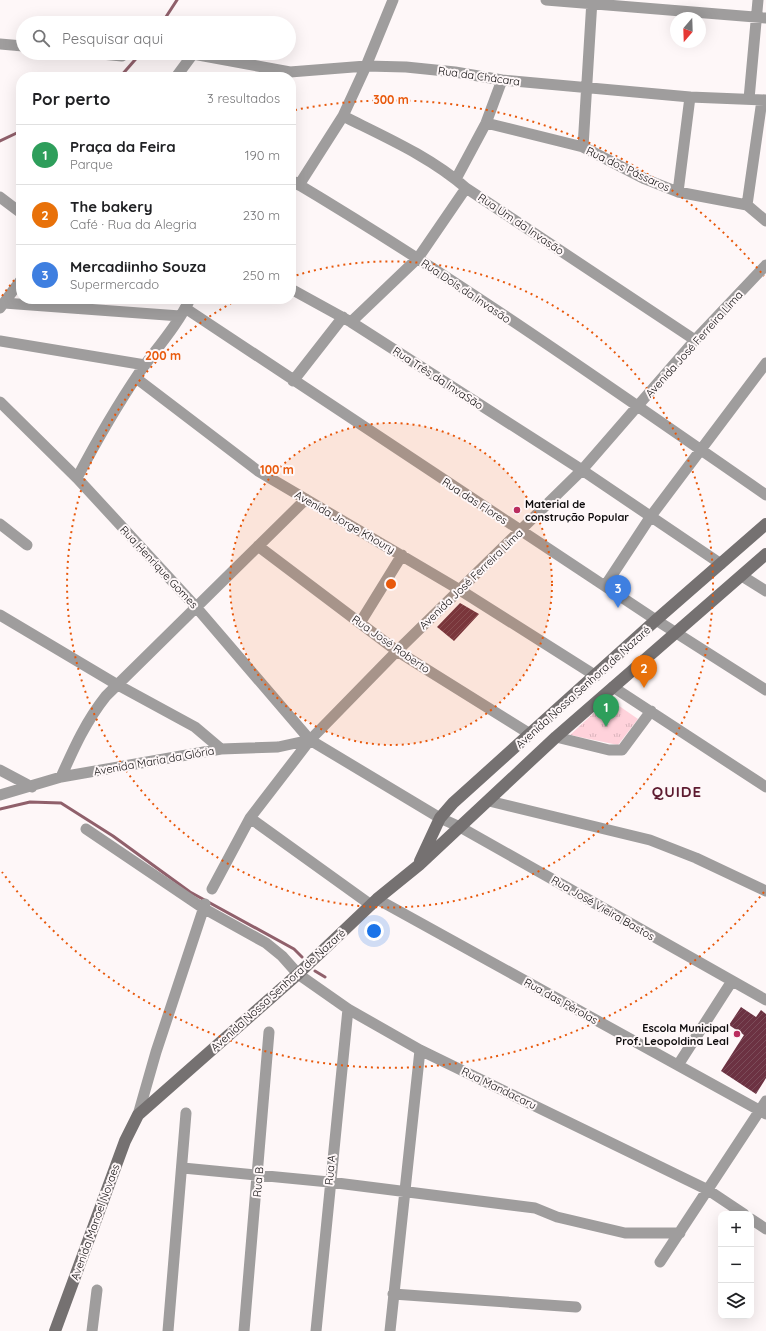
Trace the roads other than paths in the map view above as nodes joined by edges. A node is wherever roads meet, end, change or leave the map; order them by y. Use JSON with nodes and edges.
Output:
{"nodes":[{"id":1,"x":393,"y":0,"type":"edge"},
{"id":2,"x":546,"y":0,"type":"edge"},
{"id":3,"x":758,"y":0,"type":"edge"},
{"id":4,"x":591,"y":2,"type":"edge"},
{"id":5,"x":761,"y":17,"type":"edge"},
{"id":6,"x":0,"y":44,"type":"edge"},
{"id":7,"x":16,"y":45,"type":"edge"},
{"id":8,"x":189,"y":60,"type":"edge"},
{"id":9,"x":225,"y":60,"type":"edge"},
{"id":10,"x":366,"y":66,"type":"junction"},
{"id":11,"x":180,"y":72,"type":"edge"},
{"id":12,"x":290,"y":72,"type":"edge"},
{"id":13,"x":290,"y":72,"type":"edge"},
{"id":14,"x":502,"y":80,"type":"junction"},
{"id":15,"x":587,"y":88,"type":"junction"},
{"id":16,"x":690,"y":97,"type":"junction"},
{"id":17,"x":749,"y":99,"type":"junction"},
{"id":18,"x":764,"y":100,"type":"edge"},
{"id":19,"x":343,"y":116,"type":"junction"},
{"id":20,"x":486,"y":123,"type":"junction"},
{"id":21,"x":583,"y":147,"type":"junction"},
{"id":22,"x":456,"y":179,"type":"junction"},
{"id":23,"x":296,"y":182,"type":"edge"},
{"id":24,"x":296,"y":184,"type":"edge"},
{"id":25,"x":466,"y":188,"type":"junction"},
{"id":26,"x":678,"y":192,"type":"junction"},
{"id":27,"x":0,"y":197,"type":"edge"},
{"id":28,"x":747,"y":205,"type":"junction"},
{"id":29,"x":16,"y":209,"type":"edge"},
{"id":30,"x":766,"y":221,"type":"edge"},
{"id":31,"x":418,"y":258,"type":"junction"},
{"id":32,"x":766,"y":265,"type":"edge"},
{"id":33,"x":16,"y":287,"type":"edge"},
{"id":34,"x":296,"y":293,"type":"edge"},
{"id":35,"x":2,"y":306,"type":"edge"},
{"id":36,"x":185,"y":308,"type":"edge"},
{"id":37,"x":347,"y":320,"type":"junction"},
{"id":38,"x":695,"y":340,"type":"junction"},
{"id":39,"x":0,"y":341,"type":"edge"},
{"id":40,"x":766,"y":363,"type":"edge"},
{"id":41,"x":145,"y":365,"type":"junction"},
{"id":42,"x":136,"y":378,"type":"junction"},
{"id":43,"x":293,"y":381,"type":"junction"},
{"id":44,"x":0,"y":402,"type":"edge"},
{"id":45,"x":638,"y":406,"type":"junction"},
{"id":46,"x":701,"y":450,"type":"junction"},
{"id":47,"x":582,"y":470,"type":"junction"},
{"id":48,"x":77,"y":478,"type":"junction"},
{"id":49,"x":766,"y":495,"type":"edge"},
{"id":50,"x":306,"y":499,"type":"junction"},
{"id":51,"x":651,"y":516,"type":"junction"},
{"id":52,"x":0,"y":524,"type":"edge"},
{"id":53,"x":766,"y":524,"type":"edge"},
{"id":54,"x":520,"y":531,"type":"junction"},
{"id":55,"x":27,"y":545,"type":"dead end"},
{"id":56,"x":258,"y":546,"type":"junction"},
{"id":57,"x":766,"y":554,"type":"edge"},
{"id":58,"x":402,"y":555,"type":"junction"},
{"id":59,"x":721,"y":564,"type":"junction"},
{"id":60,"x":742,"y":576,"type":"junction"},
{"id":61,"x":605,"y":586,"type":"junction"},
{"id":62,"x":460,"y":590,"type":"junction"},
{"id":63,"x":766,"y":591,"type":"edge"},
{"id":64,"x":196,"y":607,"type":"junction"},
{"id":65,"x":0,"y":615,"type":"edge"},
{"id":66,"x":656,"y":620,"type":"junction"},
{"id":67,"x":360,"y":623,"type":"junction"},
{"id":68,"x":676,"y":633,"type":"junction"},
{"id":69,"x":397,"y":651,"type":"junction"},
{"id":70,"x":596,"y":676,"type":"junction"},
{"id":71,"x":116,"y":684,"type":"junction"},
{"id":72,"x":613,"y":687,"type":"junction"},
{"id":73,"x":766,"y":690,"type":"edge"},
{"id":74,"x":651,"y":711,"type":"junction"},
{"id":75,"x":530,"y":734,"type":"junction"},
{"id":76,"x":556,"y":737,"type":"junction"},
{"id":77,"x":310,"y":740,"type":"junction"},
{"id":78,"x":221,"y":749,"type":"junction"},
{"id":79,"x":0,"y":770,"type":"edge"},
{"id":80,"x":62,"y":778,"type":"junction"},
{"id":81,"x":32,"y":787,"type":"junction"},
{"id":82,"x":766,"y":787,"type":"edge"},
{"id":83,"x":0,"y":794,"type":"edge"},
{"id":84,"x":489,"y":801,"type":"junction"},
{"id":85,"x":250,"y":818,"type":"junction"},
{"id":86,"x":440,"y":818,"type":"junction"},
{"id":87,"x":460,"y":826,"type":"junction"},
{"id":88,"x":86,"y":829,"type":"dead end"},
{"id":89,"x":419,"y":865,"type":"junction"},
{"id":90,"x":212,"y":889,"type":"dead end"},
{"id":91,"x":766,"y":891,"type":"edge"},
{"id":92,"x":374,"y":902,"type":"junction"},
{"id":93,"x":204,"y":906,"type":"junction"},
{"id":94,"x":298,"y":974,"type":"junction"},
{"id":95,"x":732,"y":980,"type":"junction"},
{"id":96,"x":766,"y":1000,"type":"edge"},
{"id":97,"x":348,"y":1009,"type":"junction"},
{"id":98,"x":269,"y":1032,"type":"dead end"},
{"id":99,"x":420,"y":1050,"type":"junction"},
{"id":100,"x":678,"y":1065,"type":"junction"},
{"id":101,"x":764,"y":1109,"type":"edge"},
{"id":102,"x":186,"y":1113,"type":"dead end"},
{"id":103,"x":138,"y":1115,"type":"junction"},
{"id":104,"x":182,"y":1168,"type":"junction"},
{"id":105,"x":258,"y":1175,"type":"junction"},
{"id":106,"x":329,"y":1182,"type":"junction"},
{"id":107,"x":708,"y":1190,"type":"junction"},
{"id":108,"x":406,"y":1191,"type":"junction"},
{"id":109,"x":740,"y":1211,"type":"edge"},
{"id":110,"x":754,"y":1221,"type":"edge"},
{"id":111,"x":766,"y":1229,"type":"edge"},
{"id":112,"x":680,"y":1232,"type":"junction"},
{"id":113,"x":660,"y":1262,"type":"dead end"},
{"id":114,"x":97,"y":1290,"type":"dead end"},
{"id":115,"x":394,"y":1294,"type":"junction"},
{"id":116,"x":576,"y":1307,"type":"dead end"},
{"id":117,"x":55,"y":1331,"type":"edge"},
{"id":118,"x":92,"y":1331,"type":"edge"},
{"id":119,"x":168,"y":1331,"type":"edge"},
{"id":120,"x":244,"y":1331,"type":"edge"},
{"id":121,"x":316,"y":1331,"type":"edge"},
{"id":122,"x":390,"y":1331,"type":"edge"}],
"edges":[{"from":1,"to":10,"type":"street"},
{"from":2,"to":4,"type":"street"},
{"from":3,"to":5,"type":"street"},
{"from":4,"to":5,"type":"street"},
{"from":4,"to":15,"type":"street"},
{"from":5,"to":17,"type":"street"},
{"from":6,"to":7,"type":"street"},
{"from":8,"to":11,"type":"street"},
{"from":9,"to":13,"type":"street","name":"Rua da Chácara"},
{"from":10,"to":12,"type":"street","name":"Rua da Chácara"},
{"from":10,"to":14,"type":"street","name":"Rua da Chácara"},
{"from":10,"to":19,"type":"street"},
{"from":14,"to":15,"type":"street","name":"Rua da Chácara"},
{"from":14,"to":20,"type":"street"},
{"from":15,"to":16,"type":"street","name":"Rua da Chácara"},
{"from":15,"to":21,"type":"street"},
{"from":16,"to":17,"type":"street","name":"Rua da Chácara"},
{"from":16,"to":26,"type":"street"},
{"from":17,"to":18,"type":"street","name":"Rua da Chácara"},
{"from":18,"to":28,"type":"street"},
{"from":19,"to":22,"type":"street","name":"Rua Um da Invasão"},
{"from":19,"to":23,"type":"street"},
{"from":20,"to":21,"type":"street","name":"Rua dos Pássaros"},
{"from":20,"to":22,"type":"street"},
{"from":21,"to":26,"type":"street","name":"Rua dos Pássaros"},
{"from":22,"to":25,"type":"street","name":"Rua Um da Invasão"},
{"from":24,"to":31,"type":"street","name":"Rua Dois da Invasão"},
{"from":25,"to":31,"type":"street"},
{"from":25,"to":38,"type":"street","name":"Rua Um da Invasão"},
{"from":26,"to":28,"type":"street","name":"Rua dos Pássaros"},
{"from":27,"to":29,"type":"street"},
{"from":28,"to":30,"type":"street","name":"Rua dos Pássaros"},
{"from":31,"to":37,"type":"street"},
{"from":31,"to":45,"type":"street","name":"Rua Dois da Invasão"},
{"from":32,"to":38,"type":"street","name":"Avenida José Ferreira Lima"},
{"from":33,"to":35,"type":"street"},
{"from":34,"to":37,"type":"street","name":"Rua Três da InvaSão"},
{"from":35,"to":36,"type":"street","name":"Rua das Flores"},
{"from":36,"to":41,"type":"street"},
{"from":36,"to":43,"type":"street","name":"Rua das Flores"},
{"from":37,"to":43,"type":"street"},
{"from":37,"to":47,"type":"street","name":"Rua Três da InvaSão"},
{"from":38,"to":45,"type":"street","name":"Avenida José Ferreira Lima"},
{"from":39,"to":41,"type":"street"},
{"from":40,"to":46,"type":"street"},
{"from":41,"to":42,"type":"street"},
{"from":42,"to":48,"type":"street"},
{"from":42,"to":50,"type":"street","name":"Avenida Jorge Khoury"},
{"from":43,"to":54,"type":"street","name":"Rua das Flores"},
{"from":44,"to":48,"type":"street","name":"Rua Henrique Gomes"},
{"from":45,"to":46,"type":"street","name":"Rua Dois da Invasão"},
{"from":45,"to":47,"type":"street","name":"Avenida José Ferreira Lima"},
{"from":46,"to":49,"type":"street","name":"Rua Dois da Invasão"},
{"from":46,"to":51,"type":"street"},
{"from":47,"to":51,"type":"street","name":"Rua Três da InvaSão"},
{"from":47,"to":54,"type":"street","name":"Avenida José Ferreira Lima"},
{"from":48,"to":64,"type":"street","name":"Rua Henrique Gomes"},
{"from":50,"to":56,"type":"street"},
{"from":50,"to":58,"type":"street","name":"Avenida Jorge Khoury"},
{"from":51,"to":59,"type":"street","name":"Rua Três da InvaSão"},
{"from":51,"to":61,"type":"street"},
{"from":52,"to":55,"type":"street"},
{"from":53,"to":59,"type":"street","name":"Avenida Nossa Senhora de Nazaré"},
{"from":54,"to":61,"type":"street","name":"Rua das Flores"},
{"from":54,"to":62,"type":"street","name":"Avenida José Ferreira Lima"},
{"from":56,"to":64,"type":"street"},
{"from":56,"to":67,"type":"street","name":"Rua José Roberto"},
{"from":57,"to":60,"type":"street","name":"Avenida Nossa Senhora de Nazaré"},
{"from":58,"to":62,"type":"street","name":"Avenida Jorge Khoury"},
{"from":58,"to":67,"type":"street"},
{"from":59,"to":66,"type":"street","name":"Avenida Nossa Senhora de Nazaré"},
{"from":60,"to":63,"type":"street"},
{"from":60,"to":68,"type":"street","name":"Avenida Nossa Senhora de Nazaré"},
{"from":61,"to":66,"type":"street","name":"Rua das Flores"},
{"from":62,"to":69,"type":"street","name":"Avenida José Ferreira Lima"},
{"from":62,"to":70,"type":"street","name":"Avenida Jorge Khoury"},
{"from":64,"to":71,"type":"street"},
{"from":64,"to":77,"type":"street","name":"Rua Henrique Gomes"},
{"from":65,"to":71,"type":"street"},
{"from":66,"to":68,"type":"street","name":"Rua das Flores"},
{"from":66,"to":70,"type":"street","name":"Avenida Nossa Senhora de Nazaré"},
{"from":67,"to":69,"type":"street","name":"Rua José Roberto"},
{"from":68,"to":72,"type":"street","name":"Avenida Nossa Senhora de Nazaré"},
{"from":68,"to":73,"type":"street","name":"Rua das Flores"},
{"from":69,"to":75,"type":"street","name":"Rua José Roberto"},
{"from":69,"to":77,"type":"street","name":"Avenida José Ferreira Lima"},
{"from":70,"to":75,"type":"street","name":"Avenida Nossa Senhora de Nazaré"},
{"from":71,"to":78,"type":"street"},
{"from":71,"to":80,"type":"street"},
{"from":72,"to":74,"type":"street"},
{"from":72,"to":76,"type":"street","name":"Avenida Nossa Senhora de Nazaré"},
{"from":74,"to":76,"type":"street"},
{"from":74,"to":82,"type":"street"},
{"from":75,"to":86,"type":"street","name":"Avenida Nossa Senhora de Nazaré"},
{"from":76,"to":84,"type":"street","name":"Avenida Nossa Senhora de Nazaré"},
{"from":77,"to":78,"type":"street","name":"Avenida Maria da Glória"},
{"from":77,"to":85,"type":"street","name":"Avenida José Ferreira Lima"},
{"from":77,"to":86,"type":"street","name":"Rua Henrique Gomes"},
{"from":78,"to":80,"type":"street","name":"Avenida Maria da Glória"},
{"from":79,"to":81,"type":"street"},
{"from":80,"to":81,"type":"street","name":"Avenida Maria da Glória"},
{"from":81,"to":83,"type":"street","name":"Avenida Maria da Glória"},
{"from":84,"to":87,"type":"street","name":"Avenida Nossa Senhora de Nazaré"},
{"from":84,"to":91,"type":"street"},
{"from":85,"to":90,"type":"street","name":"Avenida José Ferreira Lima"},
{"from":85,"to":92,"type":"street","name":"Rua das Pérolas"},
{"from":86,"to":87,"type":"street","name":"Rua José Vieira Bastos"},
{"from":86,"to":89,"type":"street","name":"Avenida Nossa Senhora de Nazaré"},
{"from":87,"to":89,"type":"street","name":"Avenida Nossa Senhora de Nazaré"},
{"from":87,"to":95,"type":"street","name":"Rua José Vieira Bastos"},
{"from":88,"to":93,"type":"street","name":"Rua Mandacaru"},
{"from":89,"to":92,"type":"street","name":"Avenida Nossa Senhora de Nazaré"},
{"from":92,"to":94,"type":"street","name":"Avenida Nossa Senhora de Nazaré"},
{"from":92,"to":100,"type":"street","name":"Rua das Pérolas"},
{"from":93,"to":94,"type":"street","name":"Rua Mandacaru"},
{"from":93,"to":103,"type":"street"},
{"from":94,"to":97,"type":"street","name":"Rua Mandacaru"},
{"from":94,"to":103,"type":"street","name":"Avenida Nossa Senhora de Nazaré"},
{"from":95,"to":96,"type":"street","name":"Rua José Vieira Bastos"},
{"from":95,"to":100,"type":"street"},
{"from":97,"to":99,"type":"street","name":"Rua Mandacaru"},
{"from":97,"to":106,"type":"street","name":"Rua A"},
{"from":98,"to":105,"type":"street","name":"Rua B"},
{"from":99,"to":107,"type":"street","name":"Rua Mandacaru"},
{"from":99,"to":108,"type":"street"},
{"from":100,"to":101,"type":"street","name":"Rua das Pérolas"},
{"from":101,"to":107,"type":"street"},
{"from":102,"to":104,"type":"street"},
{"from":103,"to":117,"type":"street","name":"Avenida Manoel Novaes"},
{"from":104,"to":105,"type":"street"},
{"from":104,"to":119,"type":"street"},
{"from":105,"to":106,"type":"street"},
{"from":105,"to":120,"type":"street","name":"Rua B"},
{"from":106,"to":108,"type":"street"},
{"from":106,"to":121,"type":"street","name":"Rua A"},
{"from":107,"to":109,"type":"street","name":"Rua Mandacaru"},
{"from":107,"to":112,"type":"street"},
{"from":108,"to":112,"type":"street"},
{"from":108,"to":115,"type":"street"},
{"from":110,"to":111,"type":"street"},
{"from":112,"to":113,"type":"street"},
{"from":114,"to":118,"type":"street"},
{"from":115,"to":116,"type":"street"},
{"from":115,"to":122,"type":"street"}]}
